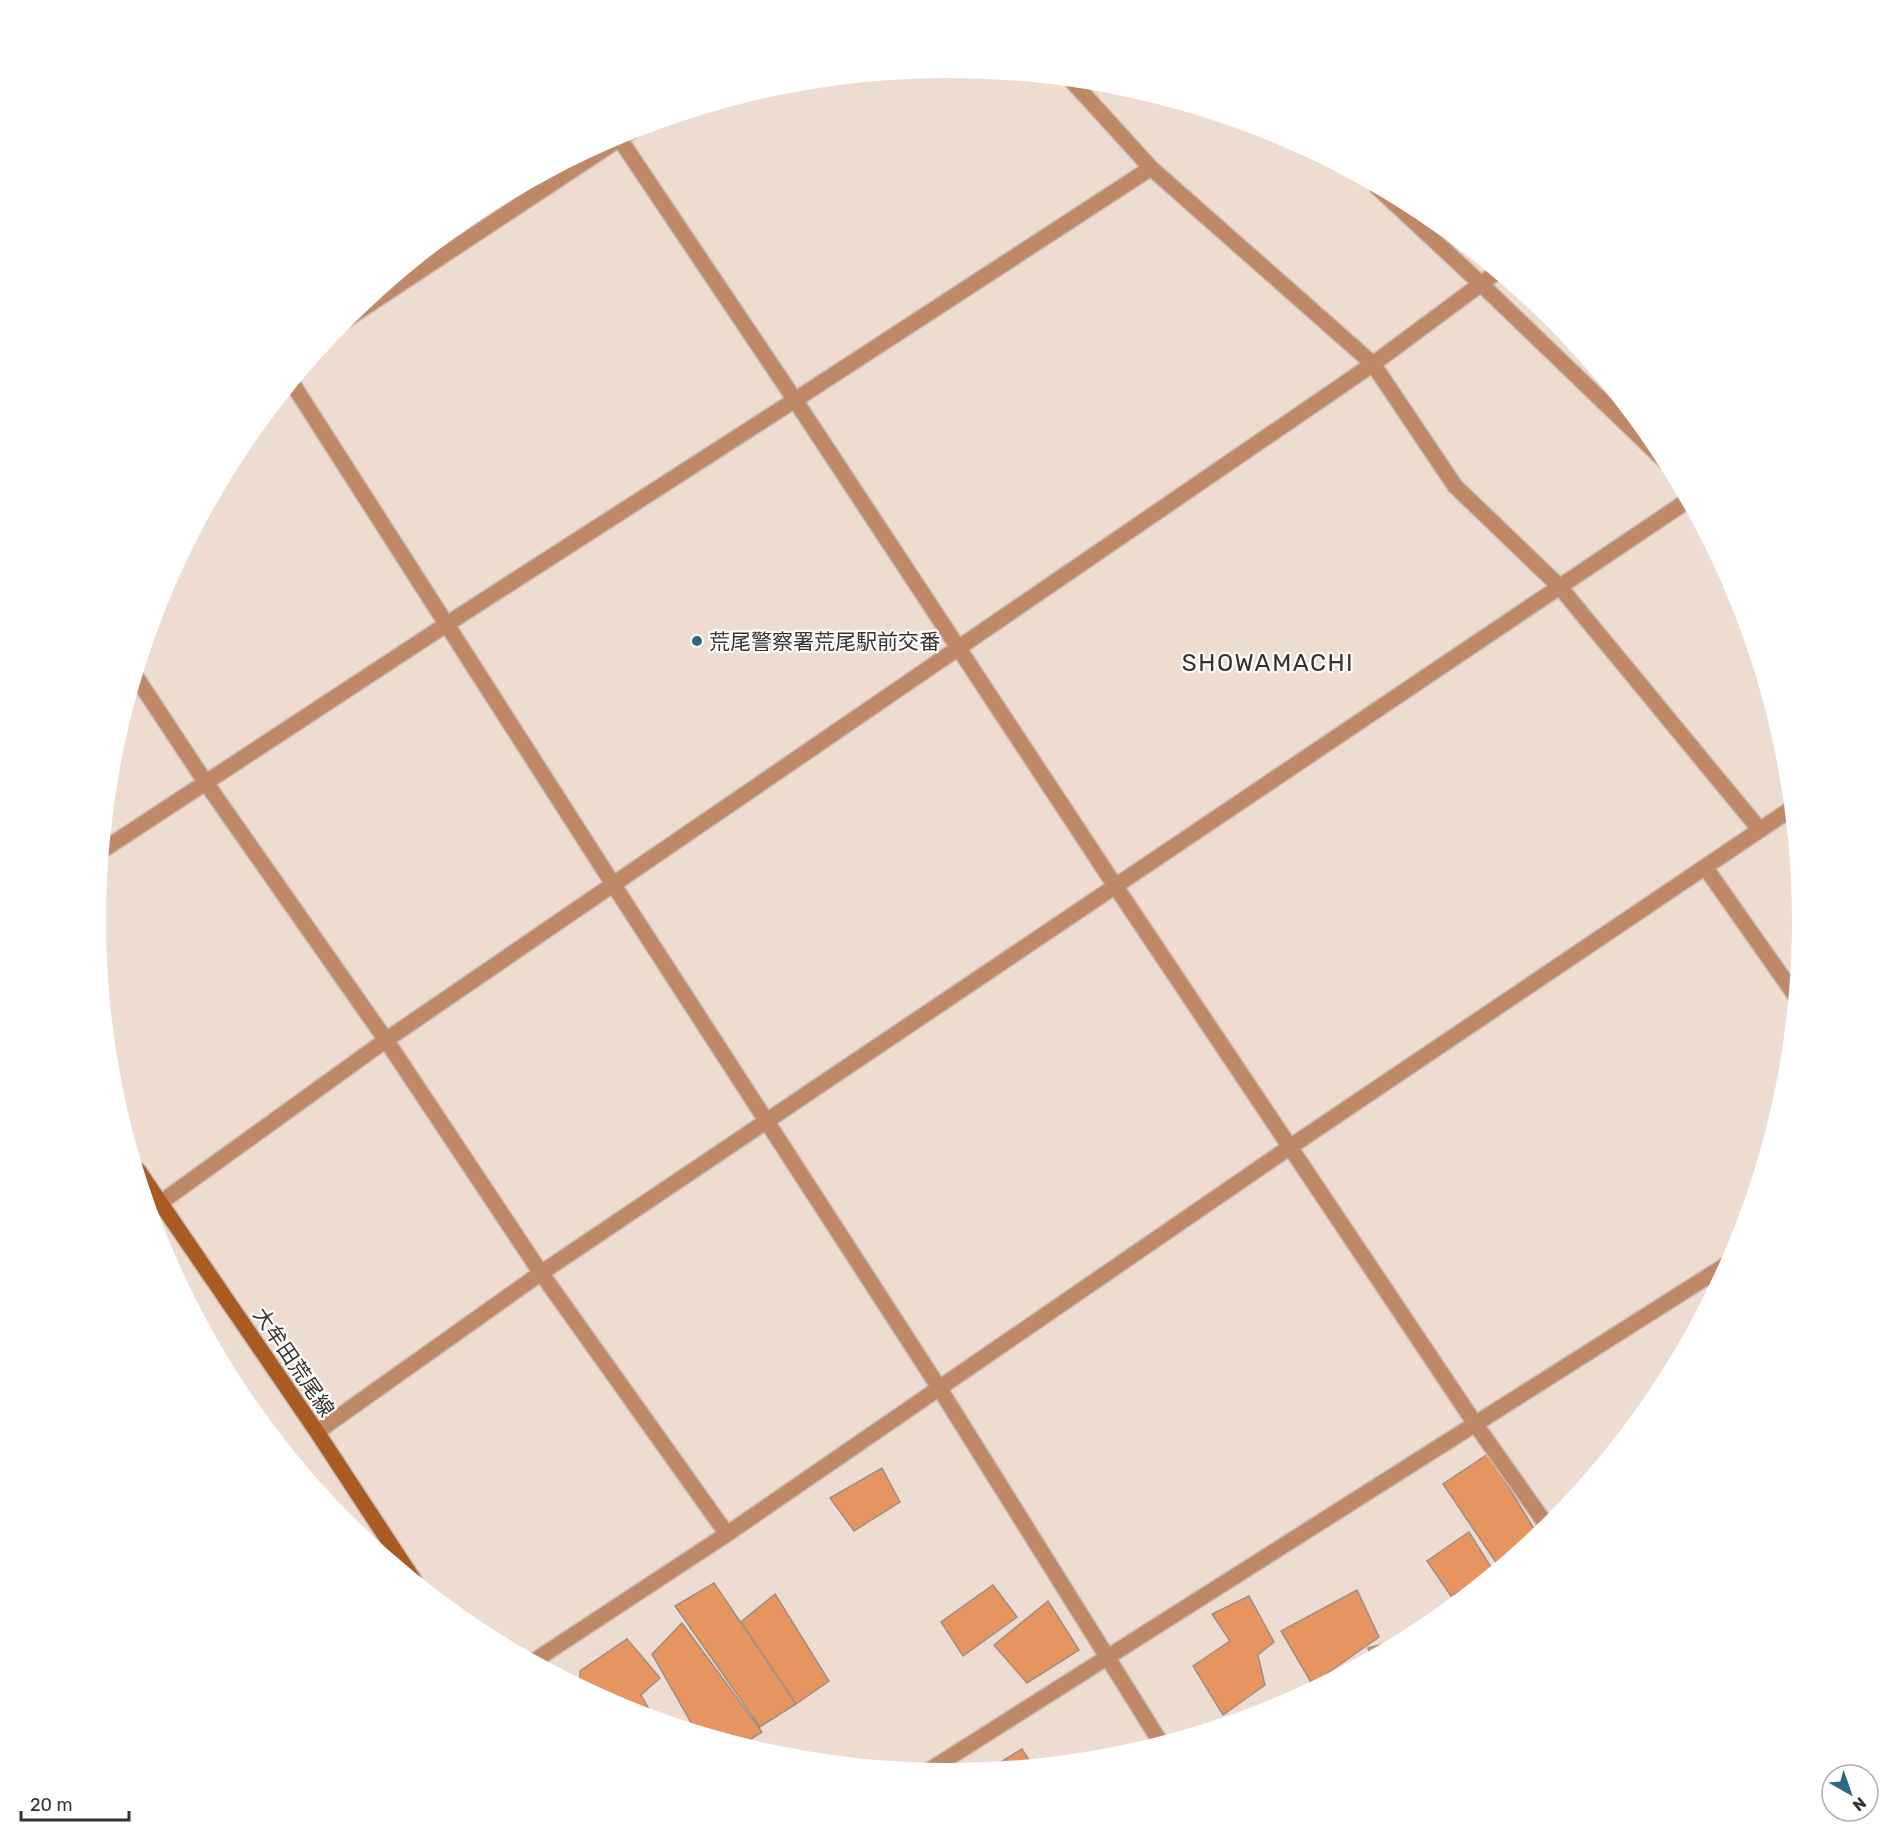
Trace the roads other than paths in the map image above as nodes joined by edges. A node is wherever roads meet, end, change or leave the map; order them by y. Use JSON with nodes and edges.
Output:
{"nodes":[{"id":1,"x":1078,"y":88,"type":"edge"},
{"id":2,"x":623,"y":144,"type":"edge"},
{"id":3,"x":577,"y":165,"type":"edge"},
{"id":4,"x":1150,"y":168,"type":"junction"},
{"id":5,"x":1403,"y":212,"type":"edge"},
{"id":6,"x":1491,"y":276,"type":"edge"},
{"id":7,"x":1481,"y":284,"type":"junction"},
{"id":8,"x":392,"y":288,"type":"edge"},
{"id":9,"x":1373,"y":364,"type":"junction"},
{"id":10,"x":296,"y":389,"type":"edge"},
{"id":11,"x":795,"y":400,"type":"junction"},
{"id":12,"x":1636,"y":433,"type":"edge"},
{"id":13,"x":1682,"y":504,"type":"edge"},
{"id":14,"x":1559,"y":586,"type":"junction"},
{"id":15,"x":447,"y":624,"type":"junction"},
{"id":16,"x":957,"y":649,"type":"junction"},
{"id":17,"x":141,"y":684,"type":"edge"},
{"id":18,"x":206,"y":783,"type":"junction"},
{"id":19,"x":1784,"y":814,"type":"edge"},
{"id":20,"x":1760,"y":830,"type":"junction"},
{"id":21,"x":110,"y":845,"type":"edge"},
{"id":22,"x":1705,"y":867,"type":"junction"},
{"id":23,"x":613,"y":884,"type":"junction"},
{"id":24,"x":1116,"y":887,"type":"junction"},
{"id":25,"x":1789,"y":986,"type":"edge"},
{"id":26,"x":386,"y":1040,"type":"junction"},
{"id":27,"x":767,"y":1120,"type":"junction"},
{"id":28,"x":1290,"y":1147,"type":"junction"},
{"id":29,"x":150,"y":1188,"type":"edge"},
{"id":30,"x":160,"y":1203,"type":"junction"},
{"id":31,"x":541,"y":1273,"type":"junction"},
{"id":32,"x":1714,"y":1273,"type":"edge"},
{"id":33,"x":938,"y":1386,"type":"junction"},
{"id":34,"x":1476,"y":1425,"type":"junction"},
{"id":35,"x":317,"y":1432,"type":"junction"},
{"id":36,"x":1542,"y":1519,"type":"edge"},
{"id":37,"x":727,"y":1534,"type":"junction"},
{"id":38,"x":401,"y":1559,"type":"edge"},
{"id":39,"x":540,"y":1657,"type":"edge"},
{"id":40,"x":1108,"y":1657,"type":"junction"},
{"id":41,"x":1157,"y":1736,"type":"edge"},
{"id":42,"x":942,"y":1763,"type":"edge"}],
"edges":[{"from":1,"to":4,"type":"street"},
{"from":2,"to":11,"type":"street"},
{"from":3,"to":8,"type":"street"},
{"from":4,"to":9,"type":"street"},
{"from":4,"to":11,"type":"street"},
{"from":5,"to":7,"type":"street"},
{"from":6,"to":7,"type":"street"},
{"from":7,"to":9,"type":"street"},
{"from":7,"to":12,"type":"street"},
{"from":9,"to":14,"type":"street"},
{"from":9,"to":16,"type":"street"},
{"from":10,"to":15,"type":"street"},
{"from":11,"to":15,"type":"street"},
{"from":11,"to":16,"type":"street"},
{"from":13,"to":14,"type":"street"},
{"from":14,"to":20,"type":"street"},
{"from":14,"to":24,"type":"street"},
{"from":15,"to":18,"type":"street"},
{"from":15,"to":23,"type":"street"},
{"from":16,"to":23,"type":"street"},
{"from":16,"to":24,"type":"street"},
{"from":17,"to":18,"type":"street"},
{"from":18,"to":21,"type":"street"},
{"from":18,"to":26,"type":"street"},
{"from":19,"to":20,"type":"street"},
{"from":20,"to":22,"type":"street"},
{"from":22,"to":25,"type":"street"},
{"from":22,"to":28,"type":"street"},
{"from":23,"to":26,"type":"street"},
{"from":23,"to":27,"type":"street"},
{"from":24,"to":27,"type":"street"},
{"from":24,"to":28,"type":"street"},
{"from":26,"to":30,"type":"street"},
{"from":26,"to":31,"type":"street"},
{"from":27,"to":31,"type":"street"},
{"from":27,"to":33,"type":"street"},
{"from":28,"to":33,"type":"street"},
{"from":28,"to":34,"type":"street"},
{"from":29,"to":30,"type":"main road","name":"大牟田荒尾線"},
{"from":30,"to":35,"type":"main road","name":"大牟田荒尾線"},
{"from":31,"to":35,"type":"street"},
{"from":31,"to":37,"type":"street"},
{"from":32,"to":34,"type":"street"},
{"from":33,"to":37,"type":"street"},
{"from":33,"to":40,"type":"street"},
{"from":34,"to":36,"type":"street"},
{"from":34,"to":40,"type":"street"},
{"from":35,"to":38,"type":"main road","name":"大牟田荒尾線"},
{"from":37,"to":39,"type":"street"},
{"from":40,"to":41,"type":"street"},
{"from":40,"to":42,"type":"street"}]}
